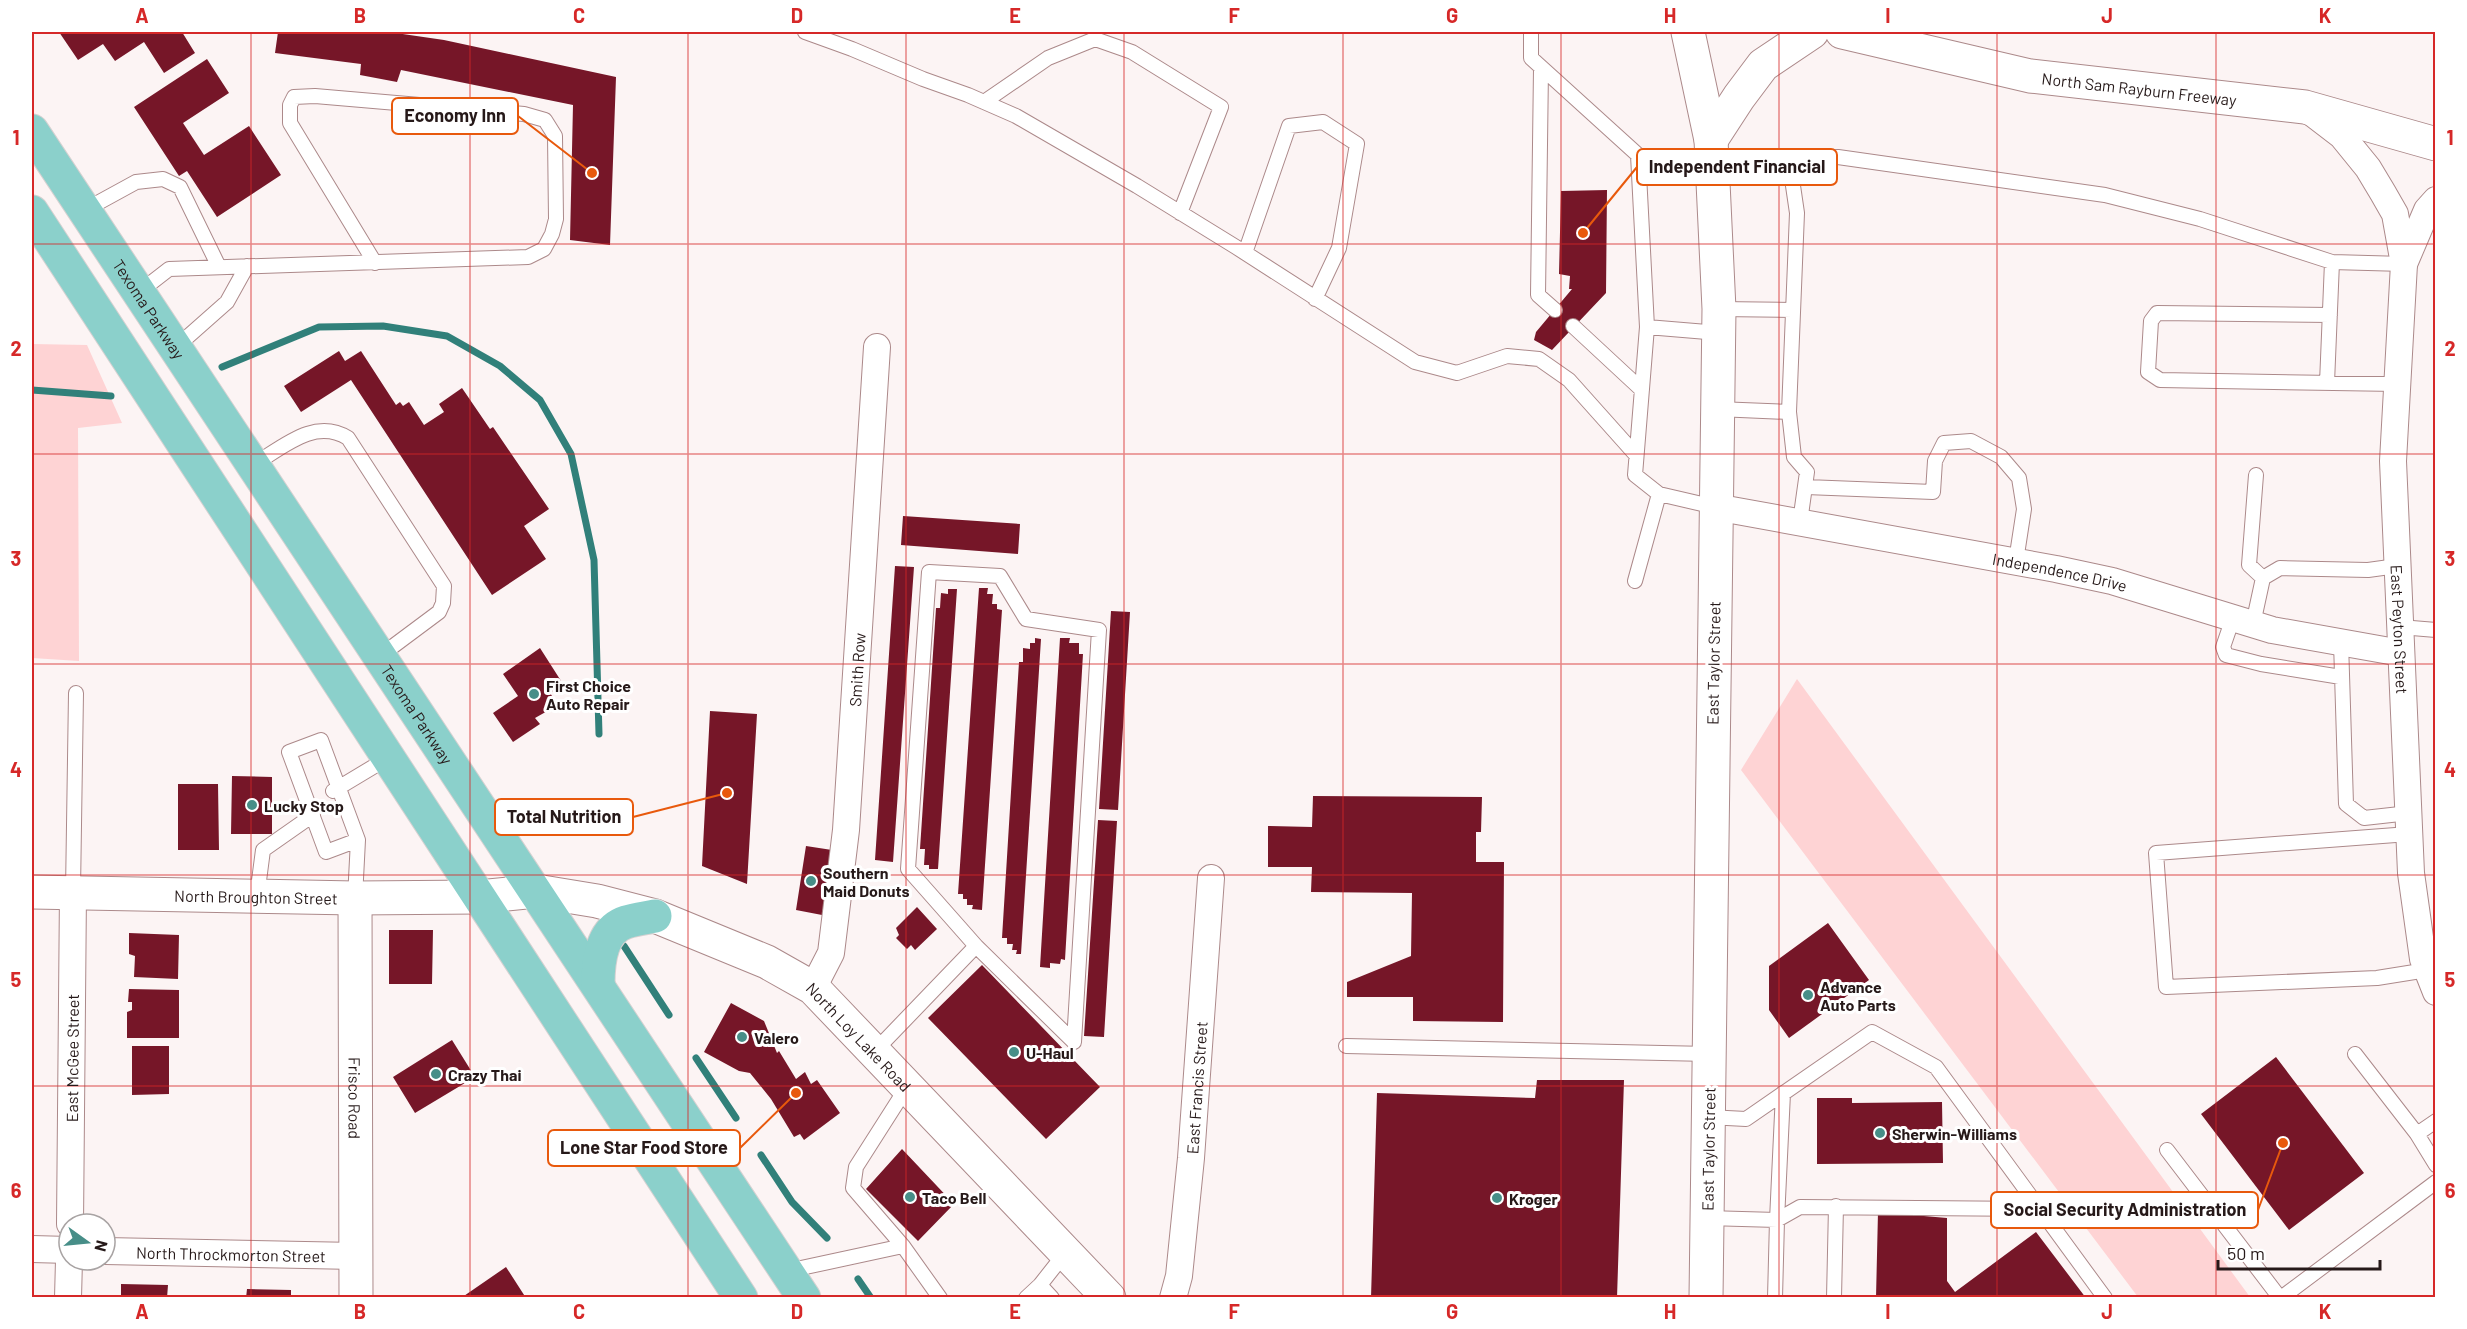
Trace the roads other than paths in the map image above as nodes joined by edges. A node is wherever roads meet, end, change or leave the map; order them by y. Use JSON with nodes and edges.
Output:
{"nodes":[{"id":1,"x":805,"y":32,"type":"edge"},
{"id":2,"x":1531,"y":32,"type":"edge"},
{"id":3,"x":1688,"y":32,"type":"edge"},
{"id":4,"x":1812,"y":32,"type":"edge"},
{"id":5,"x":1842,"y":32,"type":"edge"},
{"id":6,"x":1541,"y":69,"type":"junction"},
{"id":7,"x":984,"y":102,"type":"junction"},
{"id":8,"x":2305,"y":107,"type":"junction"},
{"id":9,"x":32,"y":131,"type":"edge"},
{"id":10,"x":1711,"y":140,"type":"junction"},
{"id":11,"x":2436,"y":144,"type":"edge"},
{"id":12,"x":2436,"y":200,"type":"edge"},
{"id":13,"x":83,"y":211,"type":"junction"},
{"id":14,"x":32,"y":212,"type":"edge"},
{"id":15,"x":1180,"y":213,"type":"junction"},
{"id":16,"x":1245,"y":253,"type":"junction"},
{"id":17,"x":375,"y":262,"type":"junction"},
{"id":18,"x":2332,"y":262,"type":"junction"},
{"id":19,"x":2404,"y":264,"type":"junction"},
{"id":20,"x":247,"y":266,"type":"junction"},
{"id":21,"x":219,"y":267,"type":"junction"},
{"id":22,"x":138,"y":293,"type":"junction"},
{"id":23,"x":1316,"y":299,"type":"junction"},
{"id":24,"x":91,"y":300,"type":"junction"},
{"id":25,"x":1792,"y":309,"type":"junction"},
{"id":26,"x":1555,"y":310,"type":"dead end"},
{"id":27,"x":2330,"y":315,"type":"junction"},
{"id":28,"x":1719,"y":321,"type":"junction"},
{"id":29,"x":1573,"y":326,"type":"dead end"},
{"id":30,"x":1647,"y":327,"type":"junction"},
{"id":31,"x":876,"y":347,"type":"dead end"},
{"id":32,"x":175,"y":348,"type":"junction"},
{"id":33,"x":2327,"y":383,"type":"junction"},
{"id":34,"x":2397,"y":384,"type":"junction"},
{"id":35,"x":1642,"y":390,"type":"junction"},
{"id":36,"x":1717,"y":409,"type":"junction"},
{"id":37,"x":1789,"y":412,"type":"junction"},
{"id":38,"x":1636,"y":454,"type":"junction"},
{"id":39,"x":253,"y":465,"type":"junction"},
{"id":40,"x":2256,"y":476,"type":"dead end"},
{"id":41,"x":1806,"y":487,"type":"junction"},
{"id":42,"x":1659,"y":494,"type":"junction"},
{"id":43,"x":1715,"y":507,"type":"junction"},
{"id":44,"x":1800,"y":522,"type":"junction"},
{"id":45,"x":2016,"y":561,"type":"junction"},
{"id":46,"x":2397,"y":566,"type":"junction"},
{"id":47,"x":2263,"y":578,"type":"junction"},
{"id":48,"x":1635,"y":581,"type":"dead end"},
{"id":49,"x":2243,"y":621,"type":"junction"},
{"id":50,"x":2400,"y":627,"type":"junction"},
{"id":51,"x":2436,"y":630,"type":"edge"},
{"id":52,"x":2341,"y":642,"type":"junction"},
{"id":53,"x":2401,"y":652,"type":"junction"},
{"id":54,"x":380,"y":656,"type":"junction"},
{"id":55,"x":2341,"y":677,"type":"junction"},
{"id":56,"x":76,"y":693,"type":"dead end"},
{"id":57,"x":388,"y":758,"type":"junction"},
{"id":58,"x":335,"y":790,"type":"junction"},
{"id":59,"x":313,"y":815,"type":"junction"},
{"id":60,"x":2409,"y":824,"type":"junction"},
{"id":61,"x":358,"y":840,"type":"junction"},
{"id":62,"x":1211,"y":878,"type":"dead end"},
{"id":63,"x":73,"y":891,"type":"junction"},
{"id":64,"x":536,"y":891,"type":"junction"},
{"id":65,"x":32,"y":892,"type":"edge"},
{"id":66,"x":257,"y":896,"type":"junction"},
{"id":67,"x":479,"y":897,"type":"junction"},
{"id":68,"x":355,"y":898,"type":"junction"},
{"id":69,"x":654,"y":915,"type":"junction"},
{"id":70,"x":976,"y":946,"type":"junction"},
{"id":71,"x":2431,"y":981,"type":"edge"},
{"id":72,"x":598,"y":984,"type":"junction"},
{"id":73,"x":813,"y":988,"type":"junction"},
{"id":74,"x":1346,"y":1046,"type":"dead end"},
{"id":75,"x":874,"y":1052,"type":"junction"},
{"id":76,"x":1709,"y":1054,"type":"junction"},
{"id":77,"x":2355,"y":1054,"type":"dead end"},
{"id":78,"x":907,"y":1087,"type":"junction"},
{"id":79,"x":1783,"y":1093,"type":"junction"},
{"id":80,"x":1708,"y":1117,"type":"junction"},
{"id":81,"x":2436,"y":1121,"type":"edge"},
{"id":82,"x":2416,"y":1134,"type":"junction"},
{"id":83,"x":2167,"y":1150,"type":"dead end"},
{"id":84,"x":2436,"y":1166,"type":"edge"},
{"id":85,"x":2436,"y":1182,"type":"edge"},
{"id":86,"x":1836,"y":1206,"type":"junction"},
{"id":87,"x":2040,"y":1209,"type":"junction"},
{"id":88,"x":70,"y":1212,"type":"edge"},
{"id":89,"x":1707,"y":1218,"type":"junction"},
{"id":90,"x":1778,"y":1220,"type":"junction"},
{"id":91,"x":903,"y":1246,"type":"junction"},
{"id":92,"x":32,"y":1249,"type":"edge"},
{"id":93,"x":57,"y":1250,"type":"edge"},
{"id":94,"x":117,"y":1251,"type":"edge"},
{"id":95,"x":1066,"y":1252,"type":"junction"},
{"id":96,"x":356,"y":1256,"type":"junction"},
{"id":97,"x":69,"y":1272,"type":"edge"},
{"id":98,"x":795,"y":1284,"type":"edge"},
{"id":99,"x":1040,"y":1285,"type":"junction"},
{"id":100,"x":68,"y":1298,"type":"edge"},
{"id":101,"x":356,"y":1298,"type":"edge"},
{"id":102,"x":741,"y":1298,"type":"edge"},
{"id":103,"x":940,"y":1298,"type":"edge"},
{"id":104,"x":1026,"y":1298,"type":"edge"},
{"id":105,"x":1052,"y":1298,"type":"edge"},
{"id":106,"x":1109,"y":1298,"type":"edge"},
{"id":107,"x":1173,"y":1298,"type":"edge"},
{"id":108,"x":1706,"y":1298,"type":"edge"},
{"id":109,"x":1775,"y":1298,"type":"edge"},
{"id":110,"x":1834,"y":1298,"type":"edge"},
{"id":111,"x":2105,"y":1298,"type":"edge"},
{"id":112,"x":2281,"y":1298,"type":"edge"}],
"edges":[{"from":1,"to":7,"type":"lane"},
{"from":2,"to":6,"type":"lane"},
{"from":3,"to":10,"type":"main road","name":"East Taylor Street"},
{"from":4,"to":10,"type":"main road"},
{"from":5,"to":8,"type":"main road","name":"North Sam Rayburn Freeway"},
{"from":6,"to":26,"type":"lane"},
{"from":6,"to":30,"type":"lane"},
{"from":7,"to":15,"type":"lane"},
{"from":7,"to":15,"type":"lane"},
{"from":8,"to":11,"type":"main road","name":"North Sam Rayburn Freeway"},
{"from":8,"to":19,"type":"street","name":"East Peyton Street"},
{"from":9,"to":13,"type":"main road","name":"Texoma Parkway"},
{"from":10,"to":28,"type":"main road","name":"East Taylor Street"},
{"from":12,"to":19,"type":"street","name":"East Peyton Street"},
{"from":13,"to":21,"type":"lane"},
{"from":13,"to":22,"type":"main road","name":"Texoma Parkway"},
{"from":14,"to":24,"type":"main road"},
{"from":15,"to":16,"type":"lane"},
{"from":16,"to":23,"type":"lane"},
{"from":16,"to":23,"type":"lane"},
{"from":17,"to":17,"type":"lane"},
{"from":17,"to":20,"type":"lane"},
{"from":18,"to":19,"type":"lane"},
{"from":18,"to":25,"type":"lane"},
{"from":18,"to":27,"type":"lane"},
{"from":19,"to":34,"type":"street","name":"East Peyton Street"},
{"from":20,"to":21,"type":"lane"},
{"from":20,"to":32,"type":"lane"},
{"from":21,"to":22,"type":"lane"},
{"from":22,"to":24,"type":"main road"},
{"from":22,"to":32,"type":"main road","name":"Texoma Parkway"},
{"from":23,"to":38,"type":"lane"},
{"from":24,"to":57,"type":"main road"},
{"from":25,"to":28,"type":"lane"},
{"from":25,"to":37,"type":"lane"},
{"from":27,"to":33,"type":"lane"},
{"from":27,"to":33,"type":"lane"},
{"from":28,"to":30,"type":"lane"},
{"from":28,"to":36,"type":"main road","name":"East Taylor Street"},
{"from":29,"to":35,"type":"lane"},
{"from":30,"to":35,"type":"lane"},
{"from":31,"to":73,"type":"street","name":"Smith Row"},
{"from":32,"to":39,"type":"main road","name":"Texoma Parkway"},
{"from":33,"to":34,"type":"lane"},
{"from":34,"to":46,"type":"street","name":"East Peyton Street"},
{"from":35,"to":38,"type":"lane"},
{"from":36,"to":37,"type":"lane"},
{"from":36,"to":43,"type":"main road","name":"East Taylor Street"},
{"from":37,"to":41,"type":"lane"},
{"from":38,"to":42,"type":"lane"},
{"from":39,"to":54,"type":"main road","name":"Texoma Parkway"},
{"from":39,"to":54,"type":"lane"},
{"from":40,"to":47,"type":"lane"},
{"from":41,"to":44,"type":"lane"},
{"from":41,"to":45,"type":"lane"},
{"from":42,"to":43,"type":"lane"},
{"from":42,"to":48,"type":"lane"},
{"from":43,"to":44,"type":"street","name":"Independence Drive"},
{"from":43,"to":76,"type":"main road","name":"East Taylor Street"},
{"from":44,"to":45,"type":"street","name":"Independence Drive"},
{"from":45,"to":49,"type":"street","name":"Independence Drive"},
{"from":46,"to":47,"type":"lane"},
{"from":46,"to":50,"type":"street","name":"East Peyton Street"},
{"from":47,"to":49,"type":"lane"},
{"from":49,"to":52,"type":"street","name":"Independence Drive"},
{"from":49,"to":55,"type":"lane"},
{"from":50,"to":51,"type":"lane"},
{"from":50,"to":53,"type":"street","name":"East Peyton Street"},
{"from":52,"to":53,"type":"street","name":"Independence Drive"},
{"from":52,"to":55,"type":"lane"},
{"from":53,"to":60,"type":"street","name":"East Peyton Street"},
{"from":54,"to":64,"type":"main road","name":"Texoma Parkway"},
{"from":55,"to":60,"type":"lane"},
{"from":56,"to":63,"type":"lane"},
{"from":57,"to":58,"type":"lane"},
{"from":57,"to":67,"type":"main road"},
{"from":58,"to":59,"type":"lane"},
{"from":58,"to":61,"type":"lane"},
{"from":59,"to":61,"type":"lane"},
{"from":59,"to":66,"type":"lane"},
{"from":60,"to":71,"type":"street","name":"East Peyton Street"},
{"from":60,"to":71,"type":"lane"},
{"from":61,"to":68,"type":"lane"},
{"from":62,"to":107,"type":"street","name":"East Francis Street"},
{"from":63,"to":65,"type":"main road","name":"North Broughton Street"},
{"from":63,"to":66,"type":"main road","name":"North Broughton Street"},
{"from":63,"to":88,"type":"street","name":"East McGee Street"},
{"from":64,"to":67,"type":"main road","name":"North Broughton Street"},
{"from":64,"to":69,"type":"main road","name":"North Loy Lake Road"},
{"from":64,"to":72,"type":"main road","name":"Texoma Parkway"},
{"from":66,"to":68,"type":"main road","name":"North Broughton Street"},
{"from":67,"to":68,"type":"main road","name":"North Broughton Street"},
{"from":67,"to":102,"type":"main road"},
{"from":68,"to":96,"type":"main road","name":"Frisco Road"},
{"from":69,"to":72,"type":"main road"},
{"from":69,"to":73,"type":"main road","name":"North Loy Lake Road"},
{"from":70,"to":70,"type":"lane"},
{"from":70,"to":75,"type":"lane"},
{"from":72,"to":98,"type":"main road","name":"Texoma Parkway"},
{"from":73,"to":75,"type":"main road","name":"North Loy Lake Road"},
{"from":74,"to":76,"type":"lane"},
{"from":75,"to":78,"type":"main road","name":"North Loy Lake Road"},
{"from":76,"to":80,"type":"main road","name":"East Taylor Street"},
{"from":77,"to":82,"type":"lane"},
{"from":78,"to":91,"type":"lane"},
{"from":78,"to":95,"type":"main road","name":"North Loy Lake Road"},
{"from":79,"to":80,"type":"lane"},
{"from":79,"to":87,"type":"lane"},
{"from":79,"to":90,"type":"lane"},
{"from":80,"to":89,"type":"main road","name":"East Taylor Street"},
{"from":81,"to":82,"type":"lane"},
{"from":82,"to":84,"type":"lane"},
{"from":83,"to":112,"type":"lane"},
{"from":85,"to":112,"type":"lane"},
{"from":86,"to":87,"type":"lane"},
{"from":86,"to":90,"type":"lane"},
{"from":86,"to":110,"type":"lane"},
{"from":87,"to":111,"type":"lane"},
{"from":89,"to":90,"type":"lane"},
{"from":89,"to":108,"type":"main road","name":"East Taylor Street"},
{"from":90,"to":109,"type":"lane"},
{"from":91,"to":98,"type":"lane"},
{"from":91,"to":103,"type":"lane"},
{"from":92,"to":93,"type":"street"},
{"from":94,"to":96,"type":"street","name":"North Throckmorton Street"},
{"from":95,"to":99,"type":"lane"},
{"from":95,"to":106,"type":"main road","name":"North Loy Lake Road"},
{"from":96,"to":101,"type":"main road","name":"Frisco Road"},
{"from":97,"to":100,"type":"street"},
{"from":99,"to":104,"type":"lane"},
{"from":99,"to":105,"type":"lane"}]}
